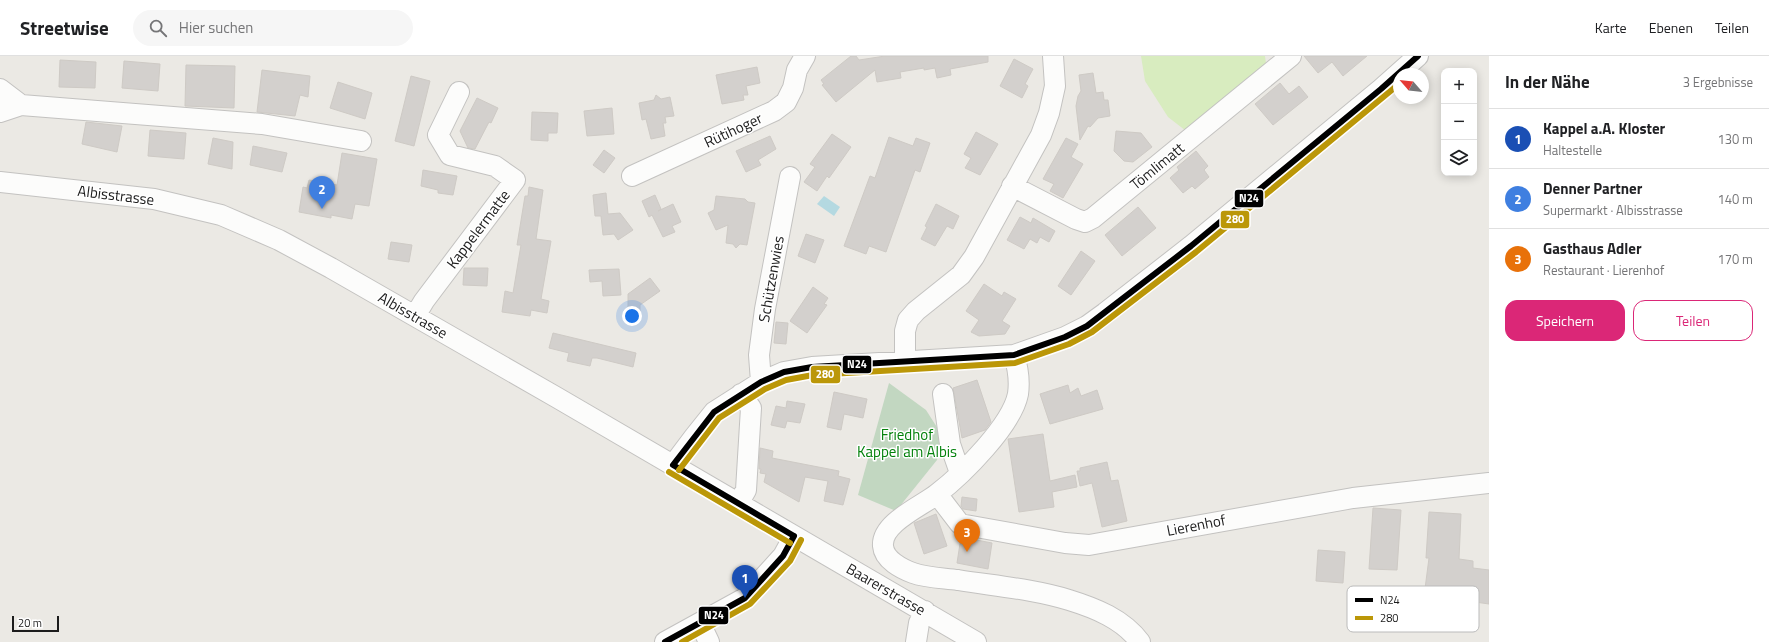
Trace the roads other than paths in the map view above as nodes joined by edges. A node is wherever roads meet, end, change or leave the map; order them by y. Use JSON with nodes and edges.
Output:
{"nodes":[{"id":1,"x":805,"y":56,"type":"edge"},
{"id":2,"x":1053,"y":56,"type":"edge"},
{"id":3,"x":1291,"y":56,"type":"edge"},
{"id":4,"x":1418,"y":56,"type":"edge"},
{"id":5,"x":0,"y":89,"type":"edge"},
{"id":6,"x":460,"y":92,"type":"dead end"},
{"id":7,"x":21,"y":105,"type":"junction"},
{"id":8,"x":0,"y":112,"type":"edge"},
{"id":9,"x":361,"y":141,"type":"dead end"},
{"id":10,"x":632,"y":176,"type":"dead end"},
{"id":11,"x":790,"y":178,"type":"dead end"},
{"id":12,"x":0,"y":182,"type":"edge"},
{"id":13,"x":1012,"y":186,"type":"junction"},
{"id":14,"x":415,"y":316,"type":"junction"},
{"id":15,"x":1014,"y":355,"type":"junction"},
{"id":16,"x":905,"y":361,"type":"junction"},
{"id":17,"x":760,"y":382,"type":"junction"},
{"id":18,"x":741,"y":394,"type":"junction"},
{"id":19,"x":943,"y":394,"type":"dead end"},
{"id":20,"x":673,"y":465,"type":"junction"},
{"id":21,"x":960,"y":473,"type":"junction"},
{"id":22,"x":1480,"y":484,"type":"edge"},
{"id":23,"x":937,"y":494,"type":"junction"},
{"id":24,"x":738,"y":504,"type":"junction"},
{"id":25,"x":794,"y":536,"type":"junction"},
{"id":26,"x":925,"y":611,"type":"junction"},
{"id":27,"x":700,"y":623,"type":"junction"},
{"id":28,"x":665,"y":642,"type":"edge"},
{"id":29,"x":709,"y":642,"type":"edge"},
{"id":30,"x":916,"y":642,"type":"edge"},
{"id":31,"x":976,"y":642,"type":"edge"},
{"id":32,"x":1140,"y":642,"type":"edge"}],
"edges":[{"from":1,"to":10,"type":"street","name":"Rütihoger"},
{"from":2,"to":13,"type":"street"},
{"from":3,"to":13,"type":"street","name":"Tömlimatt"},
{"from":4,"to":15,"type":"street"},
{"from":5,"to":7,"type":"street"},
{"from":6,"to":14,"type":"street","name":"Kappelermatte"},
{"from":7,"to":8,"type":"street"},
{"from":7,"to":9,"type":"street"},
{"from":11,"to":17,"type":"street","name":"Schützenwies"},
{"from":12,"to":14,"type":"street","name":"Albisstrasse"},
{"from":13,"to":16,"type":"street"},
{"from":14,"to":20,"type":"street","name":"Albisstrasse"},
{"from":15,"to":16,"type":"street"},
{"from":15,"to":21,"type":"street"},
{"from":16,"to":17,"type":"street"},
{"from":17,"to":18,"type":"street"},
{"from":18,"to":20,"type":"street"},
{"from":18,"to":24,"type":"street"},
{"from":19,"to":21,"type":"street"},
{"from":20,"to":24,"type":"street","name":"Albisstrasse"},
{"from":21,"to":23,"type":"street"},
{"from":22,"to":23,"type":"street","name":"Lierenhof"},
{"from":23,"to":32,"type":"street"},
{"from":24,"to":25,"type":"street","name":"Albisstrasse"},
{"from":25,"to":26,"type":"street","name":"Baarerstrasse"},
{"from":25,"to":27,"type":"street"},
{"from":26,"to":30,"type":"street"},
{"from":26,"to":31,"type":"street","name":"Baarerstrasse"},
{"from":27,"to":28,"type":"street"},
{"from":27,"to":29,"type":"street"}]}
